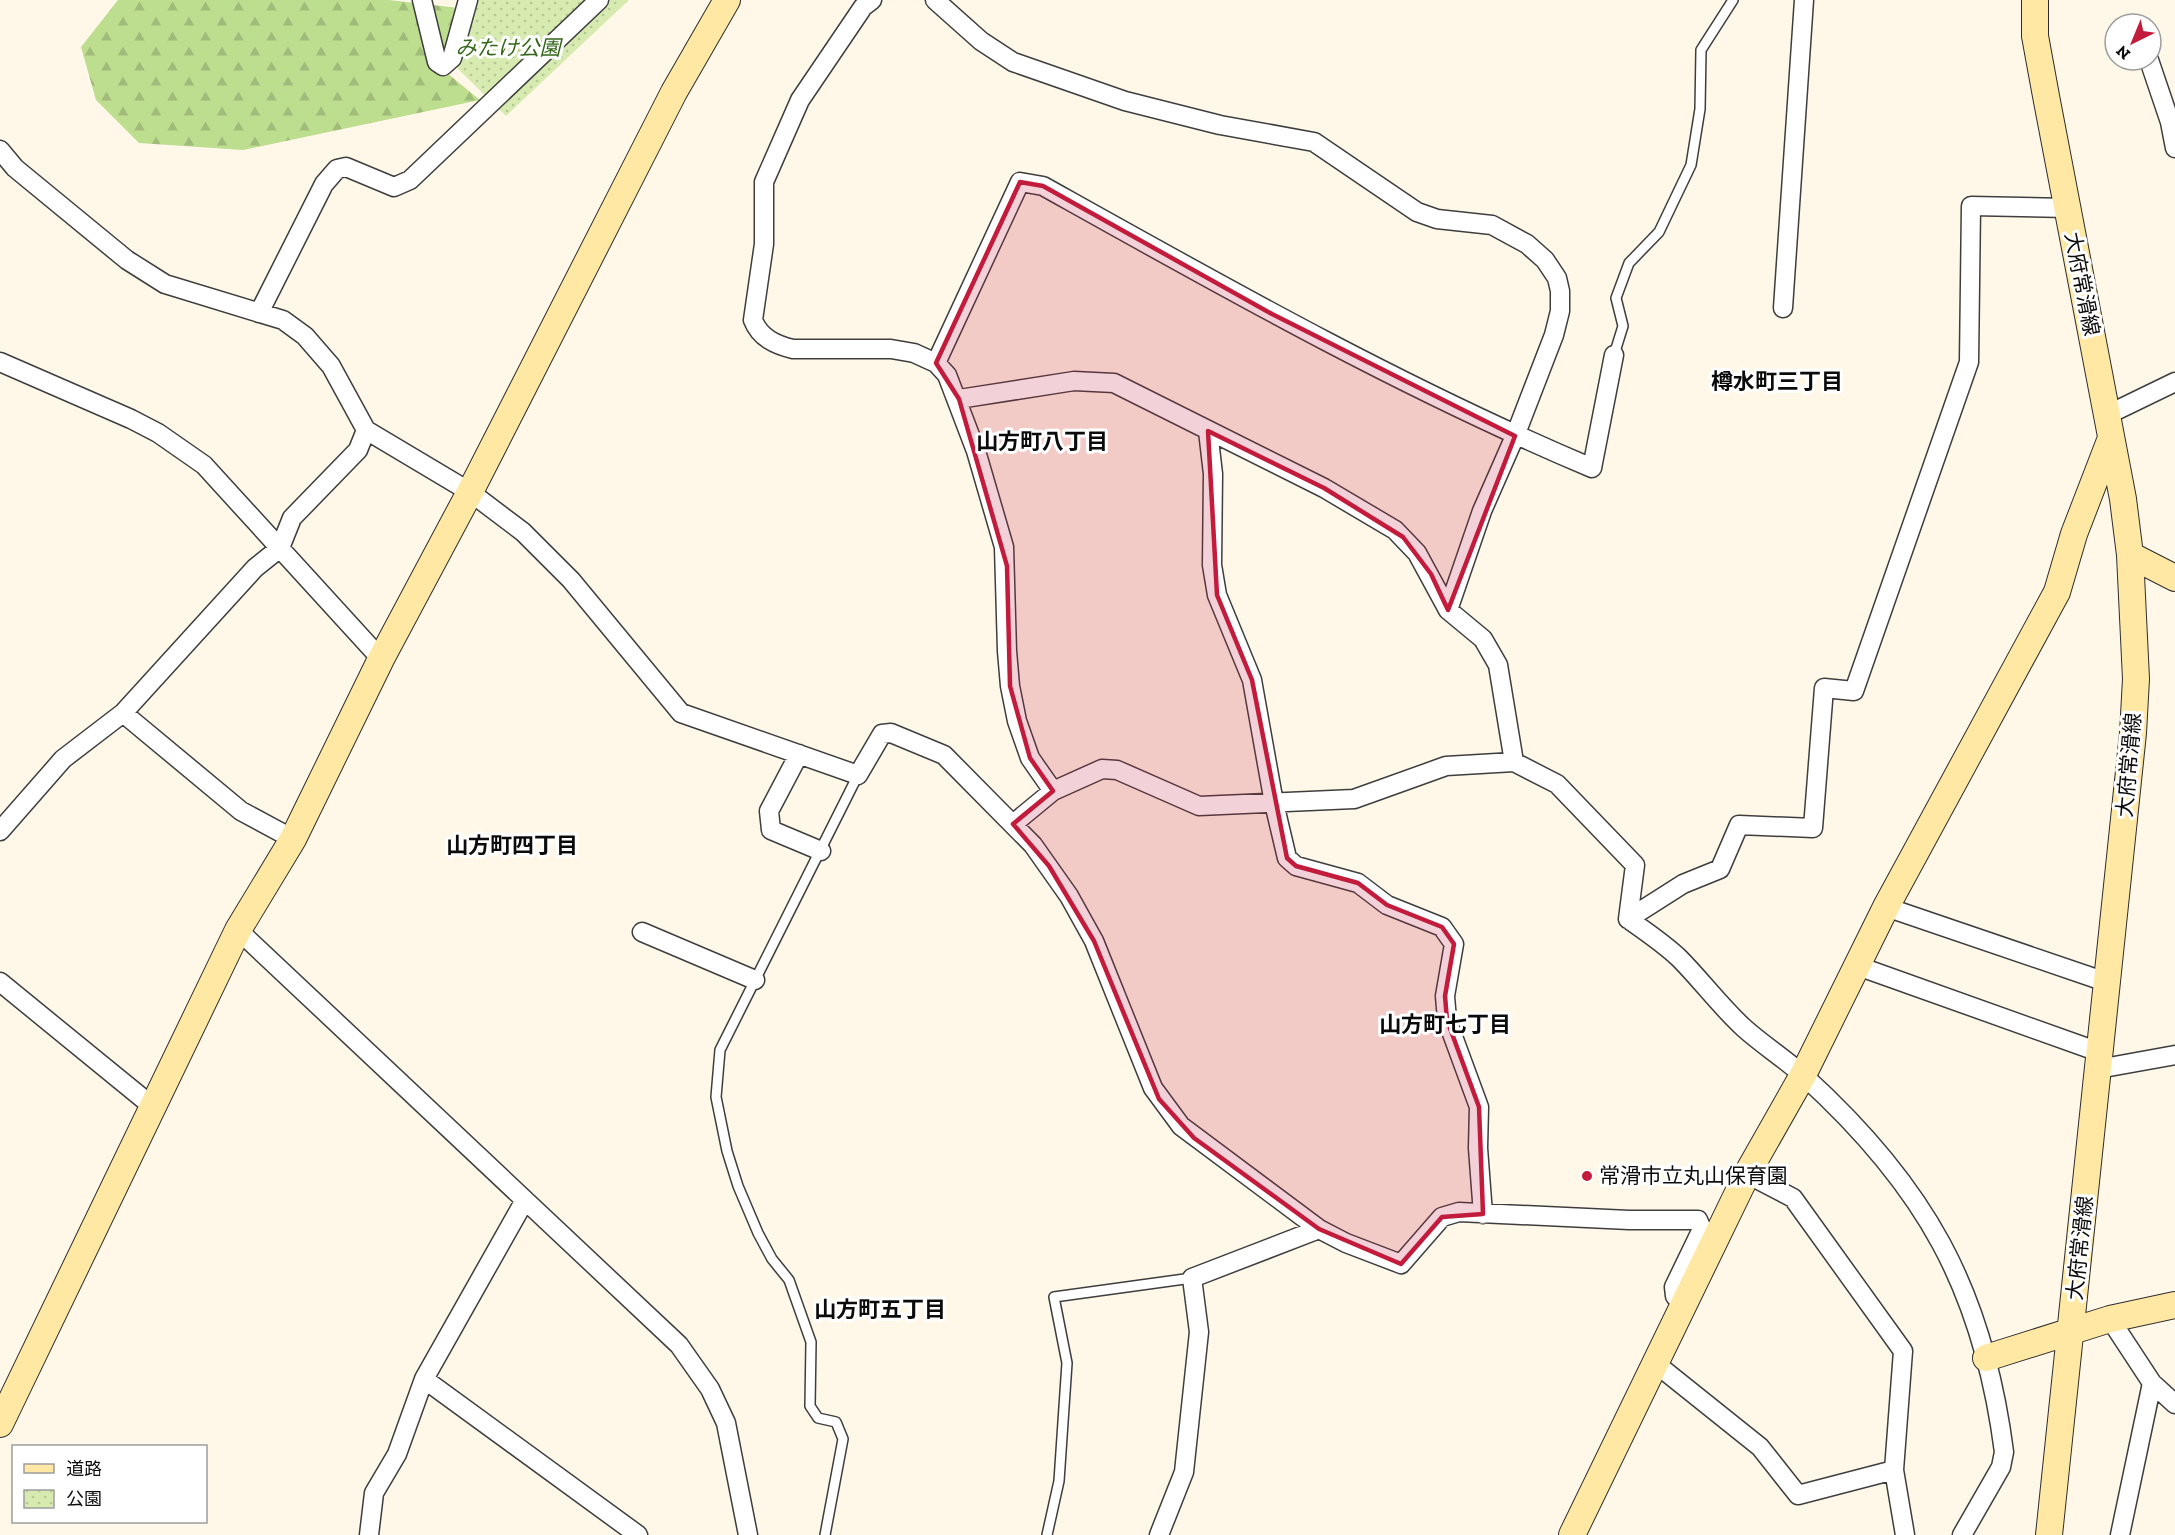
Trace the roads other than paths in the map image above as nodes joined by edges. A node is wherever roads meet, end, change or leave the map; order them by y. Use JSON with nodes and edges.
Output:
{"nodes":[{"id":1,"x":422,"y":0,"type":"edge"},
{"id":2,"x":468,"y":0,"type":"edge"},
{"id":3,"x":599,"y":0,"type":"edge"},
{"id":4,"x":727,"y":0,"type":"edge"},
{"id":5,"x":872,"y":0,"type":"edge"},
{"id":6,"x":935,"y":0,"type":"edge"},
{"id":7,"x":1733,"y":0,"type":"edge"},
{"id":8,"x":1804,"y":0,"type":"edge"},
{"id":9,"x":2035,"y":0,"type":"edge"},
{"id":10,"x":2153,"y":72,"type":"edge"},
{"id":11,"x":2175,"y":148,"type":"edge"},
{"id":12,"x":0,"y":150,"type":"edge"},
{"id":13,"x":2068,"y":208,"type":"junction"},
{"id":14,"x":1784,"y":308,"type":"dead end"},
{"id":15,"x":259,"y":313,"type":"junction"},
{"id":16,"x":1614,"y":355,"type":"joint"},
{"id":17,"x":0,"y":362,"type":"edge"},
{"id":18,"x":936,"y":363,"type":"junction"},
{"id":19,"x":2175,"y":382,"type":"edge"},
{"id":20,"x":958,"y":399,"type":"junction"},
{"id":21,"x":2109,"y":426,"type":"junction"},
{"id":22,"x":366,"y":430,"type":"junction"},
{"id":23,"x":1208,"y":431,"type":"junction"},
{"id":24,"x":1515,"y":436,"type":"junction"},
{"id":25,"x":470,"y":492,"type":"junction"},
{"id":26,"x":280,"y":548,"type":"junction"},
{"id":27,"x":2130,"y":555,"type":"junction"},
{"id":28,"x":2175,"y":578,"type":"edge"},
{"id":29,"x":1448,"y":610,"type":"junction"},
{"id":30,"x":381,"y":658,"type":"junction"},
{"id":31,"x":123,"y":713,"type":"junction"},
{"id":32,"x":799,"y":754,"type":"junction"},
{"id":33,"x":1514,"y":762,"type":"junction"},
{"id":34,"x":858,"y":775,"type":"junction"},
{"id":35,"x":1053,"y":790,"type":"junction"},
{"id":36,"x":1274,"y":803,"type":"junction"},
{"id":37,"x":1013,"y":824,"type":"junction"},
{"id":38,"x":0,"y":831,"type":"edge"},
{"id":39,"x":293,"y":839,"type":"junction"},
{"id":40,"x":821,"y":851,"type":"junction"},
{"id":41,"x":1886,"y":906,"type":"junction"},
{"id":42,"x":1628,"y":919,"type":"junction"},
{"id":43,"x":238,"y":930,"type":"junction"},
{"id":44,"x":642,"y":932,"type":"dead end"},
{"id":45,"x":1855,"y":965,"type":"junction"},
{"id":46,"x":755,"y":980,"type":"junction"},
{"id":47,"x":0,"y":982,"type":"edge"},
{"id":48,"x":2106,"y":982,"type":"junction"},
{"id":49,"x":2175,"y":1055,"type":"edge"},
{"id":50,"x":2098,"y":1060,"type":"junction"},
{"id":51,"x":1803,"y":1075,"type":"junction"},
{"id":52,"x":152,"y":1106,"type":"junction"},
{"id":53,"x":1747,"y":1174,"type":"junction"},
{"id":54,"x":525,"y":1200,"type":"junction"},
{"id":55,"x":1483,"y":1214,"type":"junction"},
{"id":56,"x":1319,"y":1229,"type":"junction"},
{"id":57,"x":1192,"y":1278,"type":"junction"},
{"id":58,"x":1683,"y":1305,"type":"junction"},
{"id":59,"x":2175,"y":1305,"type":"edge"},
{"id":60,"x":2110,"y":1319,"type":"junction"},
{"id":61,"x":2071,"y":1331,"type":"junction"},
{"id":62,"x":1986,"y":1358,"type":"junction"},
{"id":63,"x":1655,"y":1364,"type":"junction"},
{"id":64,"x":424,"y":1379,"type":"junction"},
{"id":65,"x":2152,"y":1383,"type":"junction"},
{"id":66,"x":2175,"y":1404,"type":"edge"},
{"id":67,"x":0,"y":1424,"type":"edge"},
{"id":68,"x":1894,"y":1470,"type":"junction"},
{"id":69,"x":369,"y":1535,"type":"edge"},
{"id":70,"x":638,"y":1535,"type":"edge"},
{"id":71,"x":748,"y":1535,"type":"edge"},
{"id":72,"x":825,"y":1535,"type":"edge"},
{"id":73,"x":1047,"y":1535,"type":"edge"},
{"id":74,"x":1159,"y":1535,"type":"edge"},
{"id":75,"x":1572,"y":1535,"type":"edge"},
{"id":76,"x":1905,"y":1535,"type":"edge"},
{"id":77,"x":1962,"y":1535,"type":"edge"},
{"id":78,"x":2049,"y":1535,"type":"edge"},
{"id":79,"x":2120,"y":1535,"type":"edge"}],
"edges":[{"from":1,"to":2,"type":"street"},
{"from":3,"to":15,"type":"street"},
{"from":4,"to":25,"type":"street"},
{"from":5,"to":18,"type":"street"},
{"from":6,"to":24,"type":"street"},
{"from":7,"to":16,"type":"lane"},
{"from":8,"to":14,"type":"street"},
{"from":9,"to":13,"type":"street","name":"大府常滑線"},
{"from":10,"to":11,"type":"street"},
{"from":12,"to":15,"type":"street"},
{"from":13,"to":21,"type":"street","name":"大府常滑線"},
{"from":13,"to":42,"type":"street"},
{"from":15,"to":22,"type":"street"},
{"from":16,"to":24,"type":"street"},
{"from":17,"to":26,"type":"street"},
{"from":18,"to":20,"type":"street"},
{"from":18,"to":24,"type":"street"},
{"from":19,"to":21,"type":"street"},
{"from":20,"to":23,"type":"street"},
{"from":20,"to":35,"type":"street"},
{"from":21,"to":27,"type":"street","name":"大府常滑線"},
{"from":21,"to":41,"type":"street"},
{"from":22,"to":25,"type":"street"},
{"from":22,"to":26,"type":"street"},
{"from":23,"to":29,"type":"street"},
{"from":23,"to":36,"type":"street"},
{"from":24,"to":29,"type":"street"},
{"from":25,"to":30,"type":"street"},
{"from":25,"to":32,"type":"street"},
{"from":26,"to":30,"type":"street"},
{"from":26,"to":31,"type":"street"},
{"from":27,"to":28,"type":"street"},
{"from":27,"to":48,"type":"street","name":"大府常滑線"},
{"from":29,"to":33,"type":"street"},
{"from":30,"to":39,"type":"street"},
{"from":31,"to":38,"type":"street"},
{"from":31,"to":39,"type":"street"},
{"from":32,"to":34,"type":"street"},
{"from":32,"to":40,"type":"street"},
{"from":33,"to":36,"type":"street"},
{"from":33,"to":42,"type":"street"},
{"from":34,"to":37,"type":"street"},
{"from":34,"to":40,"type":"lane"},
{"from":35,"to":36,"type":"street"},
{"from":35,"to":37,"type":"street"},
{"from":36,"to":55,"type":"street"},
{"from":37,"to":56,"type":"street"},
{"from":39,"to":43,"type":"street"},
{"from":40,"to":46,"type":"lane"},
{"from":41,"to":45,"type":"street"},
{"from":41,"to":48,"type":"street"},
{"from":42,"to":51,"type":"street"},
{"from":43,"to":52,"type":"street"},
{"from":43,"to":54,"type":"street"},
{"from":44,"to":46,"type":"street"},
{"from":45,"to":50,"type":"street"},
{"from":45,"to":51,"type":"street"},
{"from":46,"to":72,"type":"lane"},
{"from":47,"to":52,"type":"street"},
{"from":48,"to":50,"type":"street","name":"大府常滑線"},
{"from":49,"to":50,"type":"street"},
{"from":50,"to":61,"type":"street","name":"大府常滑線"},
{"from":51,"to":53,"type":"street"},
{"from":51,"to":62,"type":"street"},
{"from":52,"to":67,"type":"street"},
{"from":53,"to":58,"type":"street"},
{"from":53,"to":68,"type":"street"},
{"from":54,"to":64,"type":"street"},
{"from":54,"to":71,"type":"street"},
{"from":55,"to":56,"type":"street"},
{"from":55,"to":58,"type":"street"},
{"from":56,"to":57,"type":"street"},
{"from":57,"to":73,"type":"lane"},
{"from":57,"to":74,"type":"street"},
{"from":58,"to":63,"type":"street"},
{"from":59,"to":60,"type":"street"},
{"from":60,"to":61,"type":"street"},
{"from":60,"to":65,"type":"street"},
{"from":61,"to":62,"type":"street"},
{"from":61,"to":78,"type":"street","name":"大府常滑線"},
{"from":62,"to":77,"type":"street"},
{"from":63,"to":68,"type":"street"},
{"from":63,"to":75,"type":"street"},
{"from":64,"to":69,"type":"street"},
{"from":64,"to":70,"type":"street"},
{"from":65,"to":66,"type":"street"},
{"from":65,"to":79,"type":"street"},
{"from":68,"to":76,"type":"street"}]}
